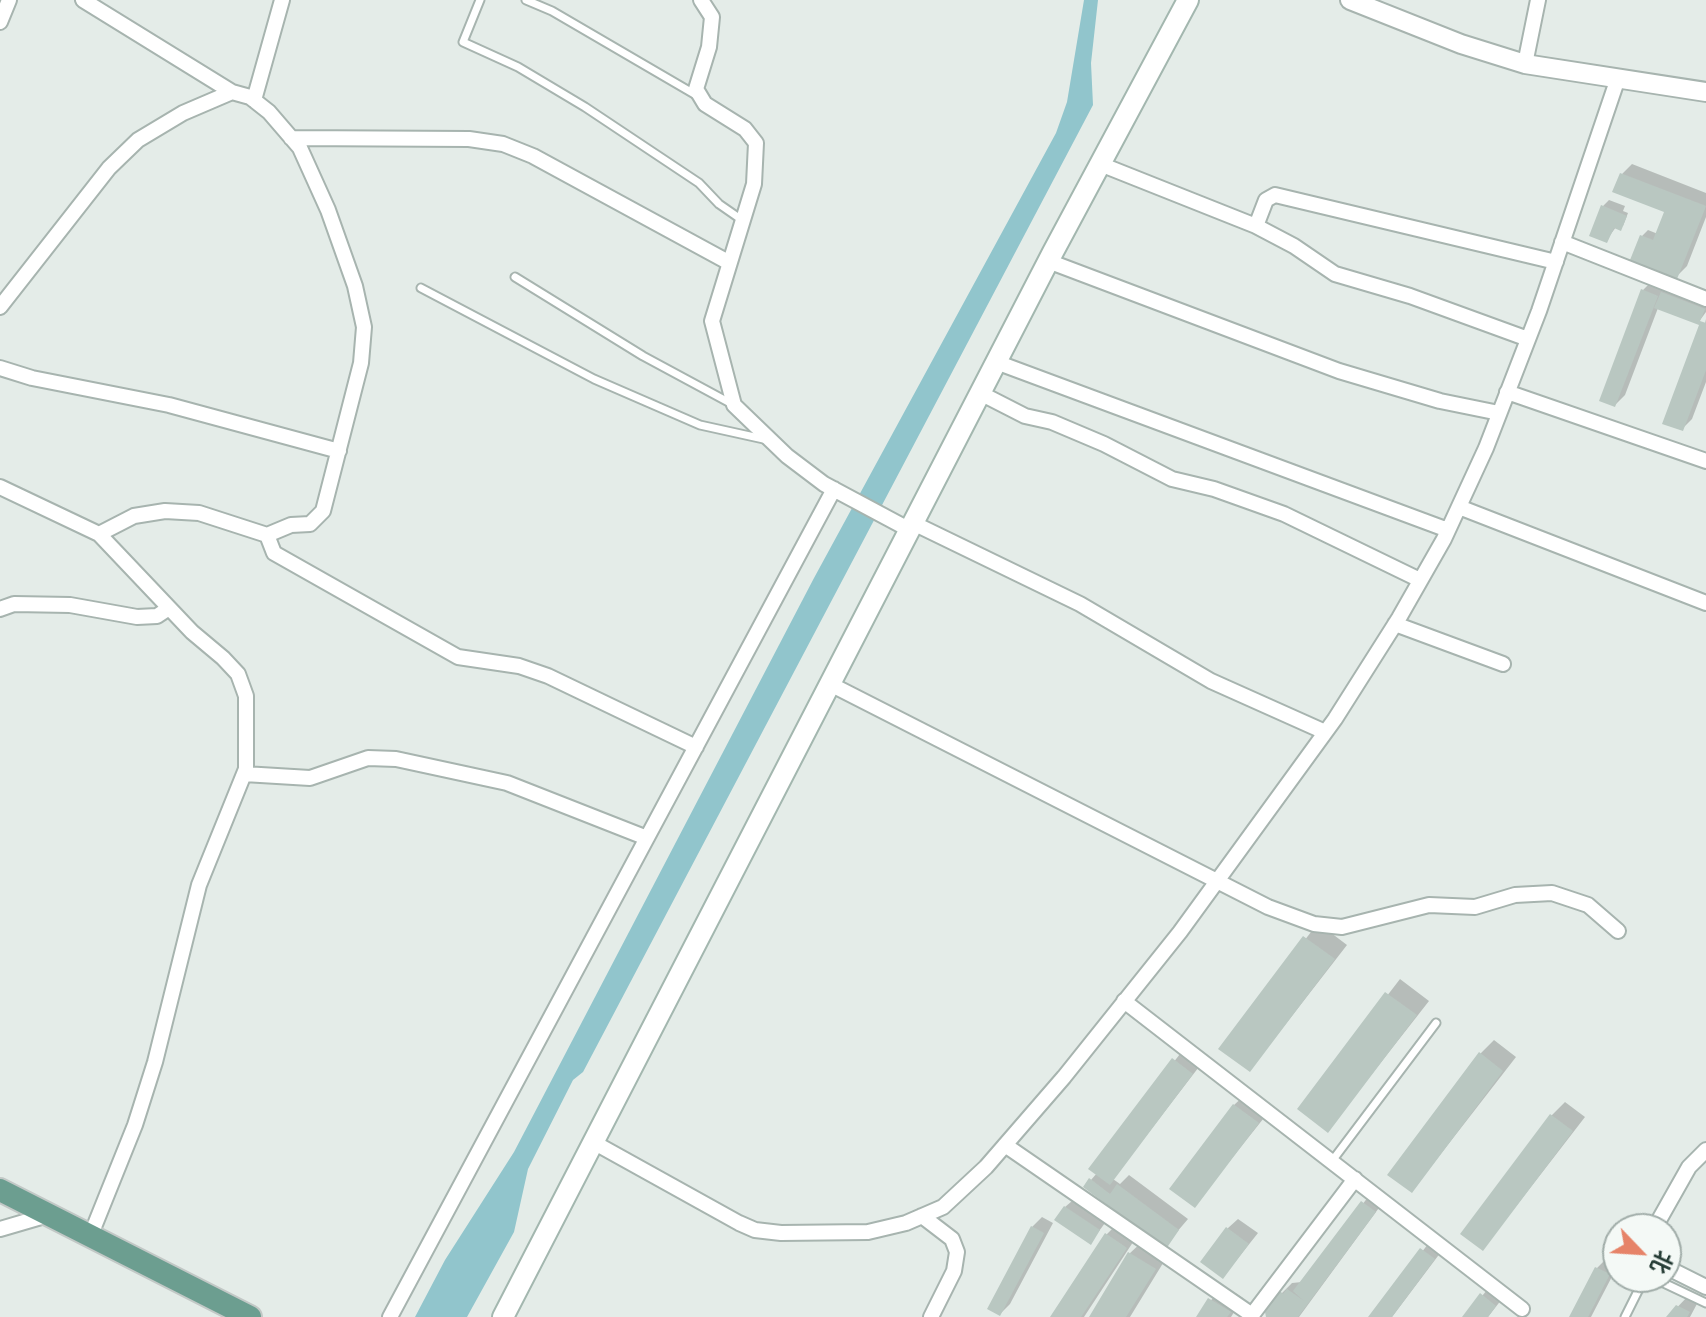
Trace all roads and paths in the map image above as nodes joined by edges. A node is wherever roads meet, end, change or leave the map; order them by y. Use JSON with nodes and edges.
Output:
{"nodes":[{"id":1,"x":9,"y":0,"type":"edge"},
{"id":2,"x":83,"y":0,"type":"edge"},
{"id":3,"x":282,"y":0,"type":"edge"},
{"id":4,"x":480,"y":0,"type":"edge"},
{"id":5,"x":526,"y":0,"type":"edge"},
{"id":6,"x":701,"y":0,"type":"edge"},
{"id":7,"x":1188,"y":0,"type":"edge"},
{"id":8,"x":1350,"y":0,"type":"edge"},
{"id":9,"x":1538,"y":0,"type":"edge"},
{"id":10,"x":0,"y":22,"type":"edge"},
{"id":11,"x":1525,"y":64,"type":"junction"},
{"id":12,"x":1618,"y":78,"type":"junction"},
{"id":13,"x":232,"y":92,"type":"junction"},
{"id":14,"x":1706,"y":92,"type":"edge"},
{"id":15,"x":701,"y":97,"type":"junction"},
{"id":16,"x":254,"y":100,"type":"junction"},
{"id":17,"x":291,"y":138,"type":"junction"},
{"id":18,"x":1100,"y":164,"type":"junction"},
{"id":19,"x":744,"y":221,"type":"junction"},
{"id":20,"x":1256,"y":226,"type":"junction"},
{"id":21,"x":1562,"y":242,"type":"junction"},
{"id":22,"x":1048,"y":261,"type":"junction"},
{"id":23,"x":728,"y":262,"type":"junction"},
{"id":24,"x":1556,"y":262,"type":"junction"},
{"id":25,"x":515,"y":277,"type":"dead end"},
{"id":26,"x":421,"y":288,"type":"dead end"},
{"id":27,"x":1706,"y":299,"type":"edge"},
{"id":28,"x":0,"y":307,"type":"edge"},
{"id":29,"x":1528,"y":339,"type":"junction"},
{"id":30,"x":996,"y":362,"type":"junction"},
{"id":31,"x":0,"y":368,"type":"edge"},
{"id":32,"x":1507,"y":392,"type":"junction"},
{"id":33,"x":980,"y":393,"type":"junction"},
{"id":34,"x":734,"y":405,"type":"junction"},
{"id":35,"x":1499,"y":413,"type":"junction"},
{"id":36,"x":770,"y":441,"type":"junction"},
{"id":37,"x":339,"y":451,"type":"junction"},
{"id":38,"x":1706,"y":461,"type":"edge"},
{"id":39,"x":0,"y":487,"type":"edge"},
{"id":40,"x":834,"y":489,"type":"junction"},
{"id":41,"x":1459,"y":507,"type":"junction"},
{"id":42,"x":911,"y":526,"type":"junction"},
{"id":43,"x":1448,"y":530,"type":"junction"},
{"id":44,"x":99,"y":534,"type":"junction"},
{"id":45,"x":267,"y":535,"type":"junction"},
{"id":46,"x":1420,"y":580,"type":"junction"},
{"id":47,"x":1706,"y":603,"type":"edge"},
{"id":48,"x":169,"y":608,"type":"junction"},
{"id":49,"x":0,"y":609,"type":"edge"},
{"id":50,"x":1395,"y":624,"type":"junction"},
{"id":51,"x":1503,"y":664,"type":"dead end"},
{"id":52,"x":830,"y":684,"type":"junction"},
{"id":53,"x":1325,"y":732,"type":"junction"},
{"id":54,"x":696,"y":747,"type":"junction"},
{"id":55,"x":244,"y":774,"type":"junction"},
{"id":56,"x":647,"y":838,"type":"junction"},
{"id":57,"x":1217,"y":880,"type":"junction"},
{"id":58,"x":1618,"y":931,"type":"dead end"},
{"id":59,"x":1124,"y":1001,"type":"junction"},
{"id":60,"x":1436,"y":1023,"type":"dead end"},
{"id":61,"x":593,"y":1142,"type":"junction"},
{"id":62,"x":1005,"y":1145,"type":"junction"},
{"id":63,"x":1706,"y":1150,"type":"edge"},
{"id":64,"x":1332,"y":1161,"type":"junction"},
{"id":65,"x":1355,"y":1179,"type":"junction"},
{"id":66,"x":0,"y":1190,"type":"edge"},
{"id":67,"x":1663,"y":1213,"type":"edge"},
{"id":68,"x":48,"y":1215,"type":"junction"},
{"id":69,"x":922,"y":1216,"type":"junction"},
{"id":70,"x":0,"y":1229,"type":"edge"},
{"id":71,"x":90,"y":1237,"type":"junction"},
{"id":72,"x":1682,"y":1275,"type":"edge"},
{"id":73,"x":1706,"y":1287,"type":"edge"},
{"id":74,"x":1682,"y":1292,"type":"edge"},
{"id":75,"x":1639,"y":1293,"type":"edge"},
{"id":76,"x":1706,"y":1303,"type":"edge"},
{"id":77,"x":1524,"y":1313,"type":"edge"},
{"id":78,"x":250,"y":1317,"type":"edge"},
{"id":79,"x":390,"y":1317,"type":"edge"},
{"id":80,"x":503,"y":1317,"type":"edge"},
{"id":81,"x":931,"y":1317,"type":"edge"},
{"id":82,"x":1625,"y":1317,"type":"edge"}],
"edges":[{"from":1,"to":10,"type":"street"},
{"from":2,"to":13,"type":"street"},
{"from":3,"to":16,"type":"street"},
{"from":4,"to":19,"type":"lane"},
{"from":5,"to":15,"type":"lane"},
{"from":6,"to":15,"type":"street"},
{"from":7,"to":18,"type":"main road"},
{"from":8,"to":11,"type":"street"},
{"from":9,"to":11,"type":"street"},
{"from":11,"to":12,"type":"street"},
{"from":12,"to":14,"type":"street"},
{"from":12,"to":21,"type":"street"},
{"from":13,"to":16,"type":"street"},
{"from":13,"to":28,"type":"street"},
{"from":15,"to":19,"type":"street"},
{"from":16,"to":17,"type":"street"},
{"from":17,"to":23,"type":"street"},
{"from":17,"to":37,"type":"street"},
{"from":18,"to":20,"type":"street"},
{"from":18,"to":22,"type":"main road"},
{"from":19,"to":23,"type":"street"},
{"from":20,"to":24,"type":"street"},
{"from":20,"to":29,"type":"street"},
{"from":21,"to":24,"type":"street"},
{"from":21,"to":27,"type":"street"},
{"from":22,"to":30,"type":"main road"},
{"from":22,"to":35,"type":"street"},
{"from":23,"to":34,"type":"street"},
{"from":24,"to":29,"type":"street"},
{"from":25,"to":34,"type":"lane"},
{"from":26,"to":36,"type":"lane"},
{"from":29,"to":32,"type":"street"},
{"from":30,"to":33,"type":"main road"},
{"from":30,"to":43,"type":"street"},
{"from":31,"to":37,"type":"street"},
{"from":32,"to":35,"type":"street"},
{"from":32,"to":38,"type":"street"},
{"from":33,"to":42,"type":"main road"},
{"from":33,"to":46,"type":"street"},
{"from":34,"to":36,"type":"street"},
{"from":35,"to":41,"type":"street"},
{"from":36,"to":40,"type":"street"},
{"from":37,"to":45,"type":"street"},
{"from":39,"to":44,"type":"street"},
{"from":40,"to":42,"type":"street"},
{"from":40,"to":54,"type":"street"},
{"from":41,"to":43,"type":"street"},
{"from":41,"to":47,"type":"street"},
{"from":42,"to":52,"type":"main road"},
{"from":42,"to":53,"type":"street"},
{"from":43,"to":46,"type":"street"},
{"from":44,"to":45,"type":"street"},
{"from":44,"to":48,"type":"street"},
{"from":45,"to":54,"type":"street"},
{"from":46,"to":50,"type":"street"},
{"from":48,"to":49,"type":"street"},
{"from":48,"to":55,"type":"street"},
{"from":50,"to":51,"type":"street"},
{"from":50,"to":53,"type":"street"},
{"from":52,"to":57,"type":"street"},
{"from":52,"to":61,"type":"main road"},
{"from":53,"to":57,"type":"street"},
{"from":54,"to":56,"type":"street"},
{"from":55,"to":56,"type":"street"},
{"from":55,"to":71,"type":"street"},
{"from":56,"to":79,"type":"street"},
{"from":57,"to":58,"type":"street"},
{"from":57,"to":59,"type":"street"},
{"from":59,"to":62,"type":"street"},
{"from":59,"to":64,"type":"street"},
{"from":60,"to":64,"type":"lane"},
{"from":61,"to":69,"type":"street"},
{"from":61,"to":80,"type":"main road"},
{"from":62,"to":65,"type":"street"},
{"from":62,"to":69,"type":"street"},
{"from":63,"to":67,"type":"street"},
{"from":64,"to":65,"type":"street"},
{"from":65,"to":77,"type":"street"},
{"from":66,"to":68,"type":"main road"},
{"from":68,"to":70,"type":"street"},
{"from":68,"to":71,"type":"main road"},
{"from":69,"to":81,"type":"street"},
{"from":71,"to":78,"type":"main road"},
{"from":72,"to":73,"type":"street"},
{"from":74,"to":76,"type":"lane"},
{"from":75,"to":82,"type":"lane"}]}
